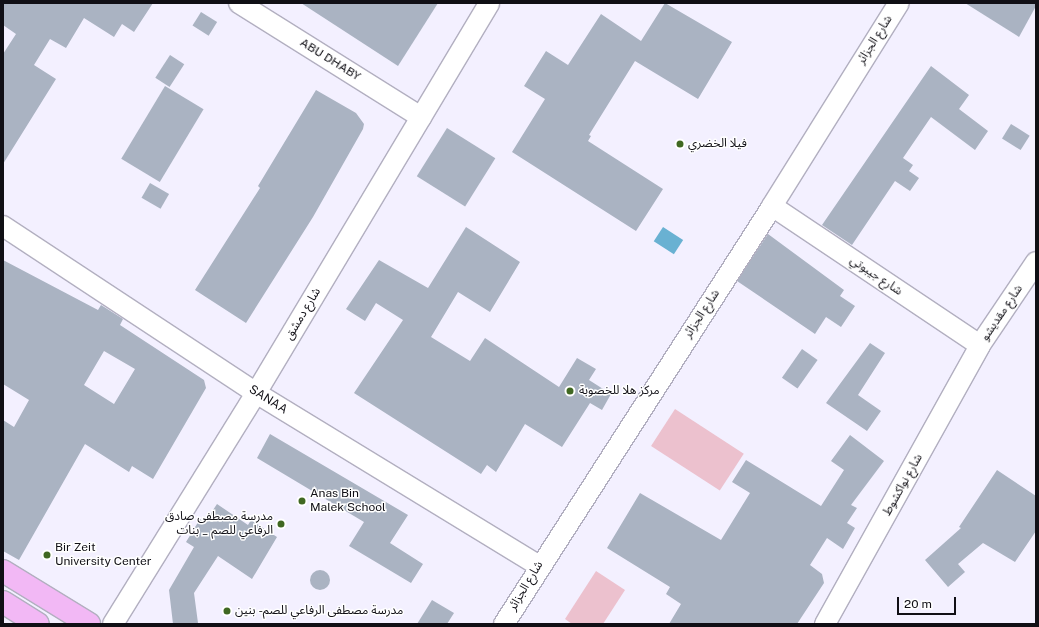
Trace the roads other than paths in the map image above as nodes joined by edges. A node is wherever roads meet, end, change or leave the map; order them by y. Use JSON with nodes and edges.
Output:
{"nodes":[{"id":1,"x":238,"y":3,"type":"edge"},
{"id":2,"x":489,"y":3,"type":"edge"},
{"id":3,"x":898,"y":3,"type":"edge"},
{"id":4,"x":421,"y":117,"type":"junction"},
{"id":5,"x":772,"y":206,"type":"junction"},
{"id":6,"x":3,"y":226,"type":"edge"},
{"id":7,"x":1036,"y":262,"type":"edge"},
{"id":8,"x":980,"y":345,"type":"junction"},
{"id":9,"x":256,"y":393,"type":"junction"},
{"id":10,"x":539,"y":566,"type":"junction"},
{"id":11,"x":3,"y":570,"type":"edge"},
{"id":12,"x":3,"y":602,"type":"edge"},
{"id":13,"x":38,"y":624,"type":"edge"},
{"id":14,"x":89,"y":624,"type":"edge"},
{"id":15,"x":113,"y":624,"type":"edge"},
{"id":16,"x":504,"y":624,"type":"edge"},
{"id":17,"x":825,"y":624,"type":"edge"}],
"edges":[{"from":1,"to":4,"type":"street","name":"ABU DHABY"},
{"from":2,"to":4,"type":"street","name":"شارع دمشق"},
{"from":3,"to":5,"type":"street","name":"شارع الجزائر"},
{"from":4,"to":9,"type":"street","name":"شارع دمشق"},
{"from":5,"to":8,"type":"street","name":"شارع جيبوتي"},
{"from":5,"to":10,"type":"street","name":"شارع الجزائر"},
{"from":6,"to":9,"type":"street","name":"SANAA"},
{"from":7,"to":8,"type":"street","name":"شارع مقديشو"},
{"from":8,"to":17,"type":"street","name":"شارع نواكشوط"},
{"from":9,"to":10,"type":"street","name":"SANAA"},
{"from":9,"to":15,"type":"street","name":"شارع دمشق"},
{"from":10,"to":16,"type":"street","name":"شارع الجزائر"},
{"from":11,"to":14,"type":"main road"},
{"from":12,"to":13,"type":"main road"}]}
